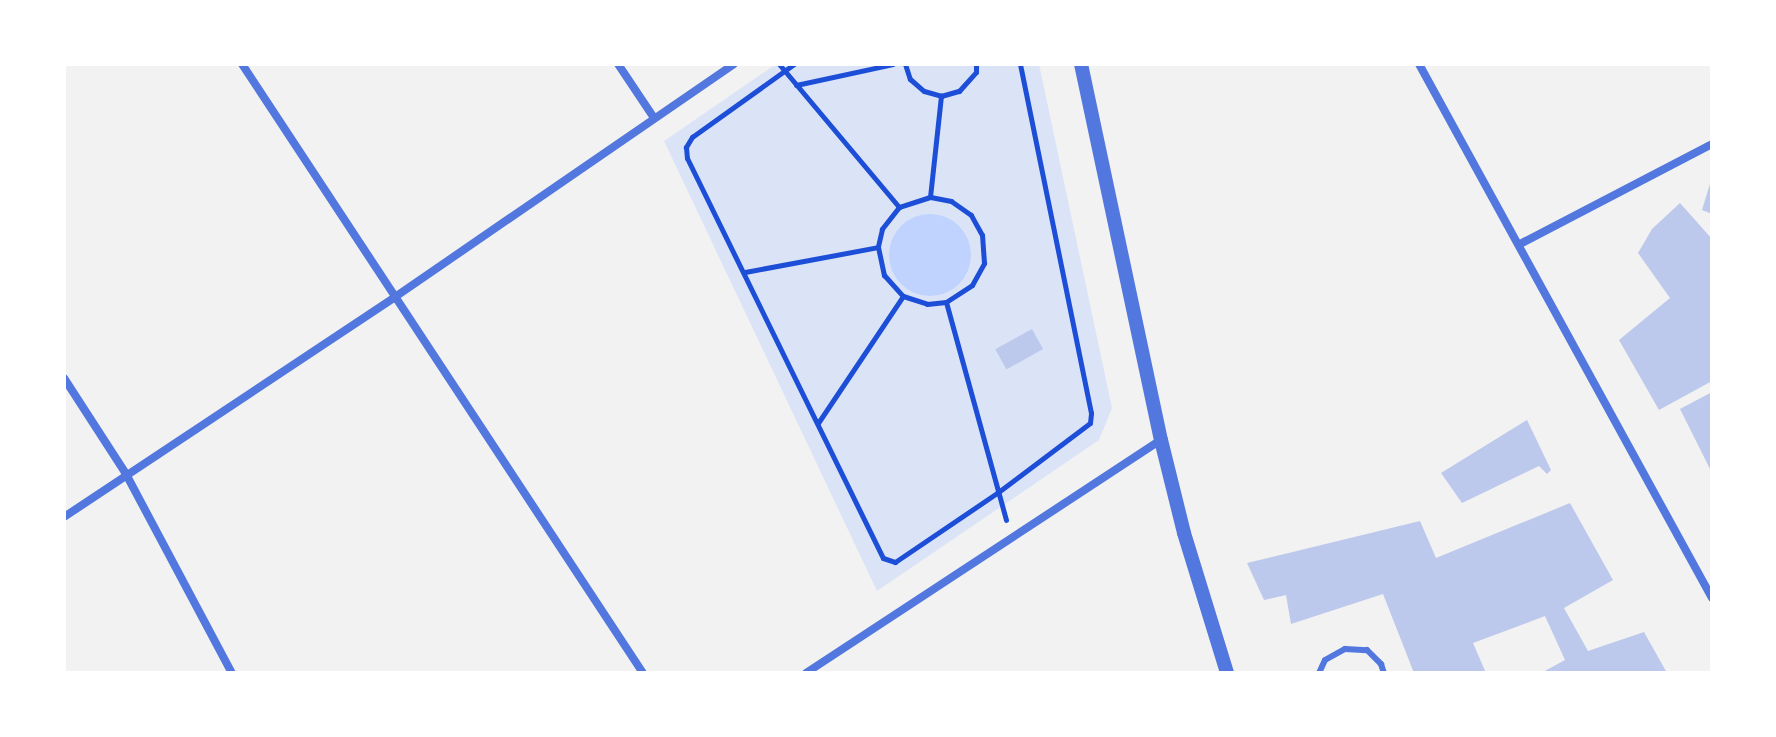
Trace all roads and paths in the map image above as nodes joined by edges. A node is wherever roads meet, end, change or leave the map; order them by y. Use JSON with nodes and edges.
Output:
{"nodes":[{"id":1,"x":242,"y":64,"type":"edge"},
{"id":2,"x":618,"y":64,"type":"edge"},
{"id":3,"x":734,"y":64,"type":"edge"},
{"id":4,"x":779,"y":64,"type":"edge"},
{"id":5,"x":794,"y":64,"type":"edge"},
{"id":6,"x":893,"y":64,"type":"edge"},
{"id":7,"x":905,"y":64,"type":"edge"},
{"id":8,"x":976,"y":64,"type":"edge"},
{"id":9,"x":1020,"y":64,"type":"edge"},
{"id":10,"x":1081,"y":64,"type":"edge"},
{"id":11,"x":1419,"y":64,"type":"edge"},
{"id":12,"x":784,"y":71,"type":"junction"},
{"id":13,"x":796,"y":85,"type":"junction"},
{"id":14,"x":941,"y":96,"type":"junction"},
{"id":15,"x":654,"y":118,"type":"junction"},
{"id":16,"x":1712,"y":144,"type":"edge"},
{"id":17,"x":930,"y":197,"type":"junction"},
{"id":18,"x":899,"y":207,"type":"junction"},
{"id":19,"x":1520,"y":244,"type":"junction"},
{"id":20,"x":878,"y":247,"type":"junction"},
{"id":21,"x":745,"y":272,"type":"junction"},
{"id":22,"x":903,"y":296,"type":"junction"},
{"id":23,"x":395,"y":297,"type":"junction"},
{"id":24,"x":946,"y":302,"type":"junction"},
{"id":25,"x":64,"y":378,"type":"edge"},
{"id":26,"x":818,"y":423,"type":"junction"},
{"id":27,"x":1161,"y":440,"type":"junction"},
{"id":28,"x":126,"y":474,"type":"junction"},
{"id":29,"x":997,"y":493,"type":"junction"},
{"id":30,"x":64,"y":517,"type":"edge"},
{"id":31,"x":1011,"y":539,"type":"junction"},
{"id":32,"x":1712,"y":598,"type":"edge"},
{"id":33,"x":232,"y":673,"type":"edge"},
{"id":34,"x":643,"y":673,"type":"edge"},
{"id":35,"x":806,"y":673,"type":"edge"},
{"id":36,"x":1227,"y":673,"type":"edge"},
{"id":37,"x":1319,"y":673,"type":"edge"},
{"id":38,"x":1384,"y":673,"type":"edge"}],
"edges":[{"from":1,"to":23,"type":"street"},
{"from":2,"to":15,"type":"street"},
{"from":3,"to":15,"type":"street"},
{"from":4,"to":12,"type":"path"},
{"from":5,"to":12,"type":"path"},
{"from":6,"to":13,"type":"path"},
{"from":7,"to":14,"type":"path"},
{"from":8,"to":14,"type":"path"},
{"from":9,"to":29,"type":"path"},
{"from":10,"to":27,"type":"street"},
{"from":11,"to":19,"type":"street"},
{"from":12,"to":13,"type":"path"},
{"from":12,"to":21,"type":"path"},
{"from":13,"to":18,"type":"path"},
{"from":14,"to":17,"type":"path"},
{"from":15,"to":23,"type":"street"},
{"from":16,"to":19,"type":"street"},
{"from":17,"to":18,"type":"path"},
{"from":17,"to":24,"type":"path"},
{"from":18,"to":20,"type":"path"},
{"from":19,"to":32,"type":"street"},
{"from":20,"to":21,"type":"path"},
{"from":20,"to":22,"type":"path"},
{"from":21,"to":26,"type":"path"},
{"from":22,"to":24,"type":"path"},
{"from":22,"to":26,"type":"path"},
{"from":23,"to":28,"type":"street"},
{"from":23,"to":34,"type":"street"},
{"from":24,"to":29,"type":"path"},
{"from":25,"to":28,"type":"street"},
{"from":26,"to":29,"type":"path"},
{"from":27,"to":31,"type":"street"},
{"from":27,"to":36,"type":"street"},
{"from":28,"to":30,"type":"street"},
{"from":28,"to":33,"type":"street"},
{"from":29,"to":31,"type":"path"},
{"from":31,"to":35,"type":"street"},
{"from":37,"to":38,"type":"lane"}]}
